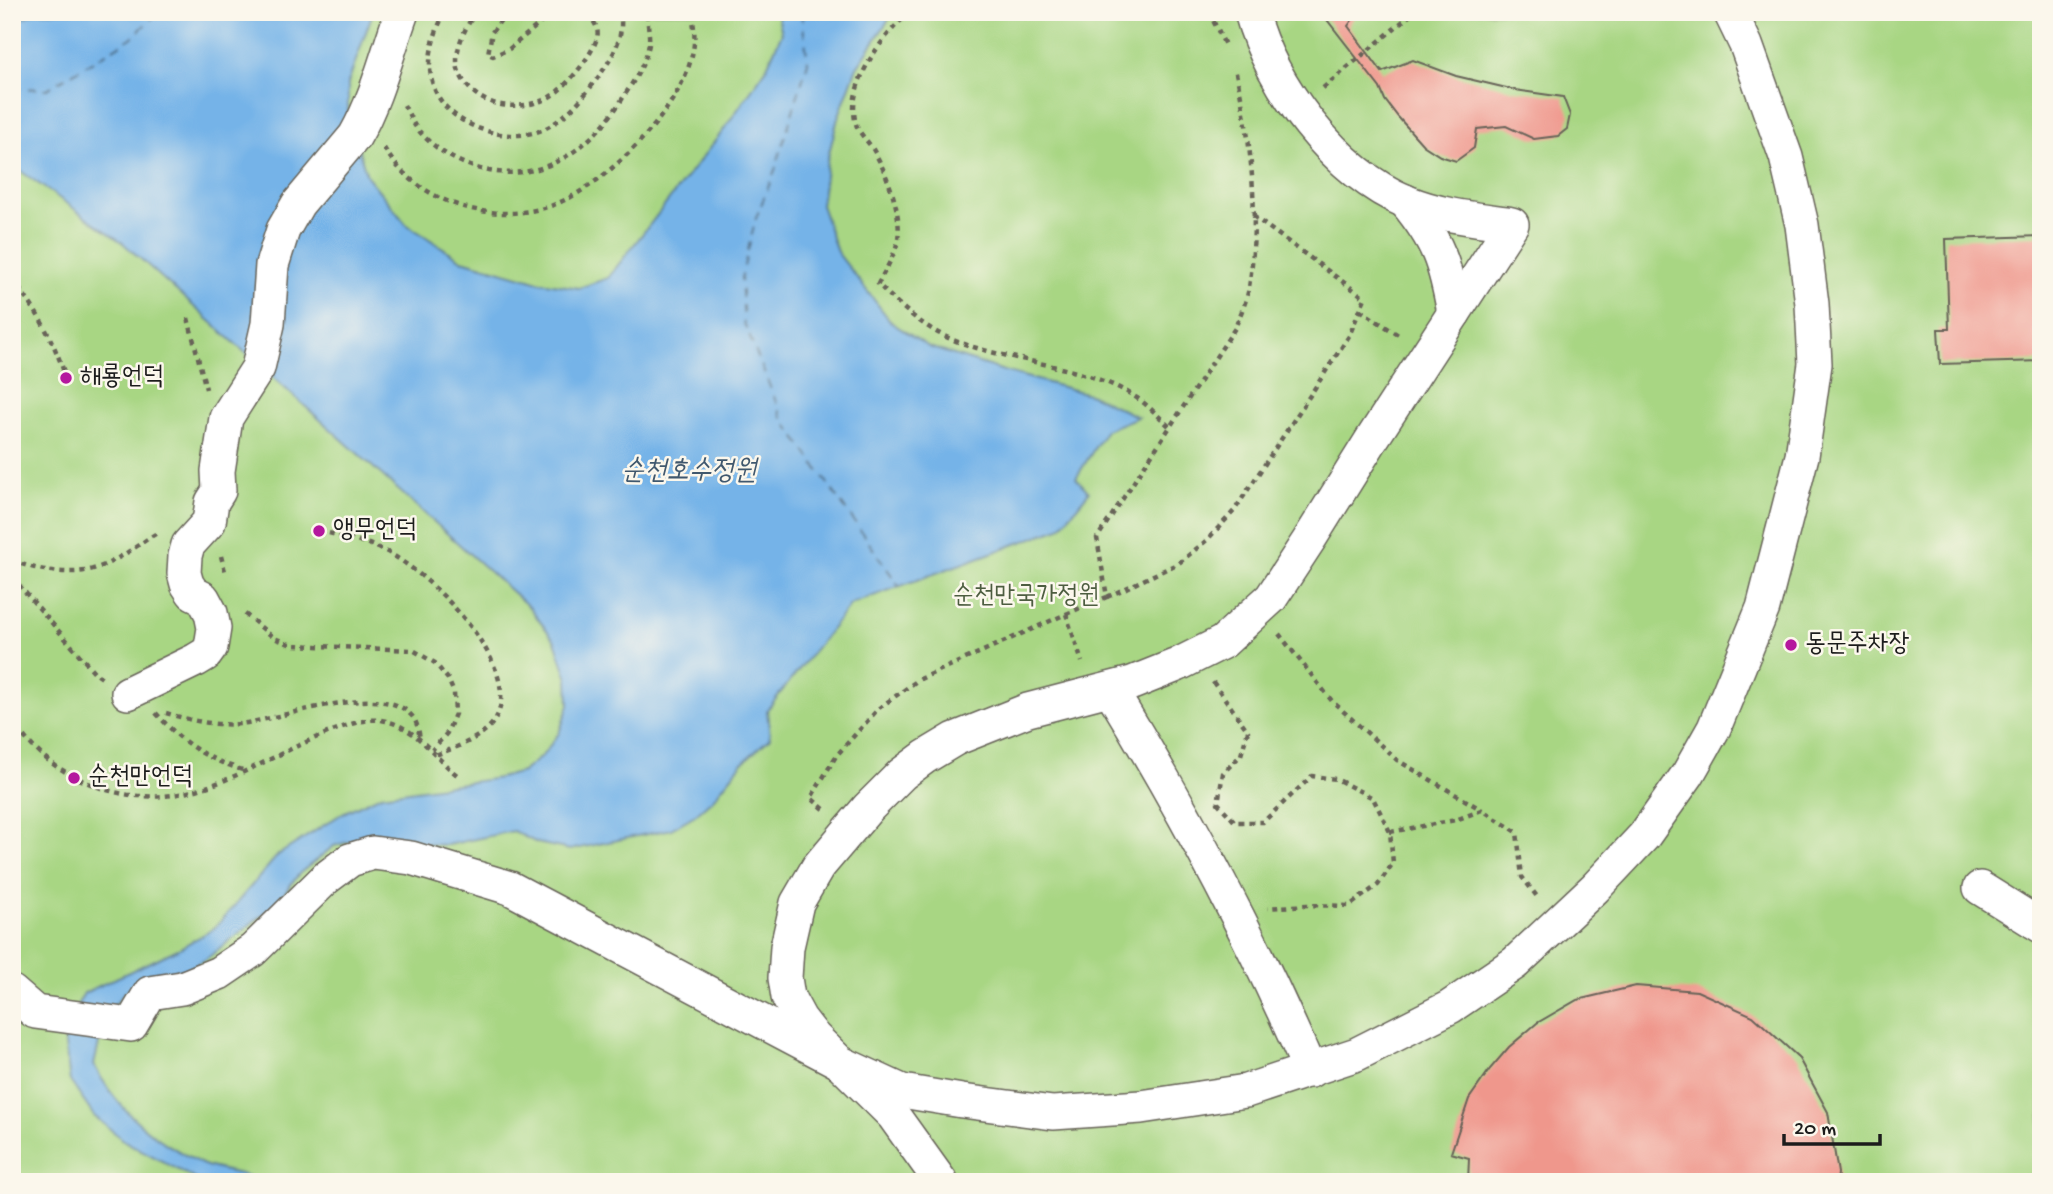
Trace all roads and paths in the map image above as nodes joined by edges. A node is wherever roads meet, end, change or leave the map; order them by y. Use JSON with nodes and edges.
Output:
{"nodes":[{"id":1,"x":402,"y":12,"type":"edge"},
{"id":2,"x":445,"y":12,"type":"edge"},
{"id":3,"x":477,"y":12,"type":"edge"},
{"id":4,"x":507,"y":12,"type":"edge"},
{"id":5,"x":566,"y":12,"type":"edge"},
{"id":6,"x":583,"y":12,"type":"edge"},
{"id":7,"x":620,"y":12,"type":"edge"},
{"id":8,"x":647,"y":12,"type":"edge"},
{"id":9,"x":690,"y":12,"type":"edge"},
{"id":10,"x":910,"y":12,"type":"edge"},
{"id":11,"x":1209,"y":12,"type":"edge"},
{"id":12,"x":1251,"y":12,"type":"edge"},
{"id":13,"x":1414,"y":12,"type":"edge"},
{"id":14,"x":1730,"y":12,"type":"edge"},
{"id":15,"x":1229,"y":53,"type":"dead end"},
{"id":16,"x":1234,"y":63,"type":"dead end"},
{"id":17,"x":379,"y":108,"type":"junction"},
{"id":18,"x":1299,"y":108,"type":"junction"},
{"id":19,"x":1405,"y":201,"type":"junction"},
{"id":20,"x":1252,"y":216,"type":"junction"},
{"id":21,"x":12,"y":279,"type":"edge"},
{"id":22,"x":1360,"y":310,"type":"junction"},
{"id":23,"x":1454,"y":313,"type":"junction"},
{"id":24,"x":188,"y":318,"type":"dead end"},
{"id":25,"x":1427,"y":354,"type":"junction"},
{"id":26,"x":66,"y":378,"type":"dead end"},
{"id":27,"x":207,"y":401,"type":"dead end"},
{"id":28,"x":1169,"y":426,"type":"junction"},
{"id":29,"x":160,"y":530,"type":"dead end"},
{"id":30,"x":319,"y":531,"type":"dead end"},
{"id":31,"x":220,"y":553,"type":"dead end"},
{"id":32,"x":12,"y":560,"type":"edge"},
{"id":33,"x":228,"y":579,"type":"dead end"},
{"id":34,"x":1107,"y":597,"type":"junction"},
{"id":35,"x":239,"y":604,"type":"dead end"},
{"id":36,"x":1260,"y":608,"type":"junction"},
{"id":37,"x":1066,"y":614,"type":"junction"},
{"id":38,"x":1194,"y":656,"type":"junction"},
{"id":39,"x":1101,"y":691,"type":"junction"},
{"id":40,"x":139,"y":700,"type":"joint"},
{"id":41,"x":12,"y":720,"type":"edge"},
{"id":42,"x":420,"y":739,"type":"junction"},
{"id":43,"x":433,"y":753,"type":"junction"},
{"id":44,"x":457,"y":775,"type":"dead end"},
{"id":45,"x":1482,"y":810,"type":"junction"},
{"id":46,"x":848,"y":831,"type":"junction"},
{"id":47,"x":1390,"y":832,"type":"junction"},
{"id":48,"x":1980,"y":888,"type":"dead end"},
{"id":49,"x":1236,"y":911,"type":"junction"},
{"id":50,"x":1557,"y":924,"type":"junction"},
{"id":51,"x":2041,"y":926,"type":"edge"},
{"id":52,"x":12,"y":992,"type":"edge"},
{"id":53,"x":839,"y":1062,"type":"junction"},
{"id":54,"x":1310,"y":1071,"type":"junction"},
{"id":55,"x":941,"y":1182,"type":"edge"}],
"edges":[{"from":1,"to":17,"type":"street"},
{"from":2,"to":7,"type":"path"},
{"from":3,"to":6,"type":"path"},
{"from":4,"to":5,"type":"path"},
{"from":8,"to":17,"type":"path"},
{"from":9,"to":17,"type":"path"},
{"from":10,"to":28,"type":"path"},
{"from":11,"to":15,"type":"path"},
{"from":12,"to":18,"type":"street"},
{"from":13,"to":18,"type":"path"},
{"from":14,"to":50,"type":"street"},
{"from":16,"to":20,"type":"path"},
{"from":17,"to":40,"type":"street"},
{"from":18,"to":19,"type":"street"},
{"from":19,"to":23,"type":"street"},
{"from":19,"to":23,"type":"street"},
{"from":20,"to":22,"type":"path"},
{"from":20,"to":28,"type":"path"},
{"from":21,"to":26,"type":"path"},
{"from":22,"to":25,"type":"path"},
{"from":22,"to":34,"type":"path"},
{"from":23,"to":25,"type":"street"},
{"from":24,"to":27,"type":"path"},
{"from":25,"to":36,"type":"street"},
{"from":28,"to":34,"type":"path"},
{"from":29,"to":32,"type":"path"},
{"from":30,"to":43,"type":"path"},
{"from":31,"to":33,"type":"path"},
{"from":34,"to":37,"type":"path"},
{"from":35,"to":43,"type":"path"},
{"from":36,"to":38,"type":"street"},
{"from":36,"to":45,"type":"path"},
{"from":37,"to":39,"type":"path"},
{"from":37,"to":46,"type":"path"},
{"from":38,"to":39,"type":"street"},
{"from":38,"to":47,"type":"path"},
{"from":39,"to":46,"type":"street"},
{"from":39,"to":49,"type":"street"},
{"from":40,"to":42,"type":"path"},
{"from":41,"to":42,"type":"path"},
{"from":42,"to":43,"type":"path"},
{"from":43,"to":44,"type":"path"},
{"from":45,"to":47,"type":"path"},
{"from":45,"to":50,"type":"path"},
{"from":46,"to":53,"type":"street"},
{"from":47,"to":49,"type":"path"},
{"from":48,"to":51,"type":"street"},
{"from":49,"to":54,"type":"street"},
{"from":50,"to":54,"type":"street"},
{"from":52,"to":53,"type":"street"},
{"from":53,"to":54,"type":"street"},
{"from":53,"to":55,"type":"street"}]}
